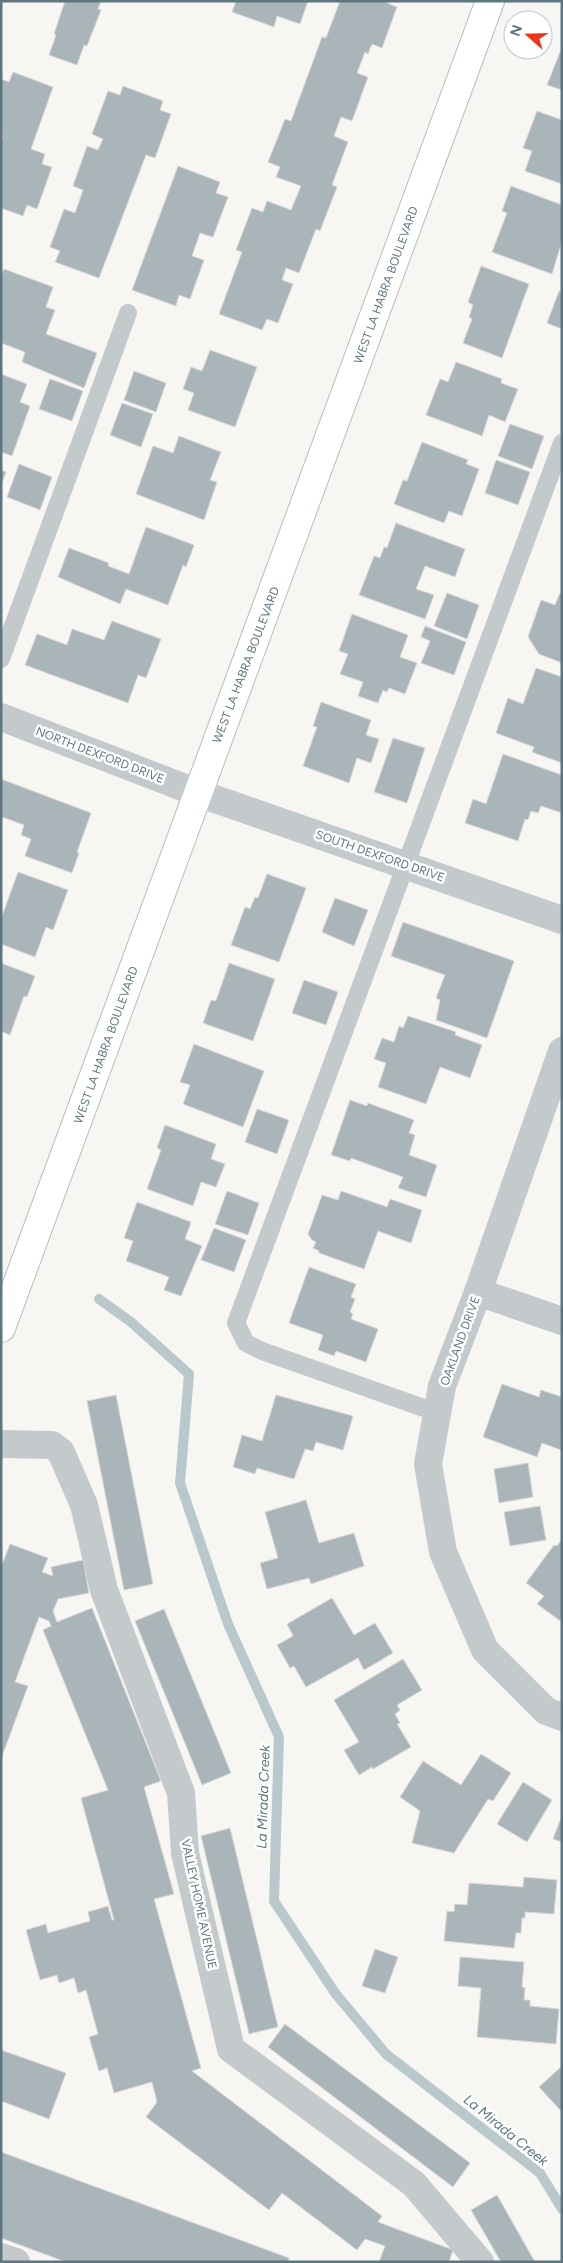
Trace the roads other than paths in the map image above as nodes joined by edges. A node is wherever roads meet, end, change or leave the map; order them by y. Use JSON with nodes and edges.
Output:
{"nodes":[{"id":1,"x":490,"y":1,"type":"edge"},
{"id":2,"x":128,"y":313,"type":"dead end"},
{"id":3,"x":562,"y":443,"type":"edge"},
{"id":4,"x":1,"y":659,"type":"edge"},
{"id":5,"x":1,"y":718,"type":"edge"},
{"id":6,"x":198,"y":793,"type":"junction"},
{"id":7,"x":405,"y":865,"type":"junction"},
{"id":8,"x":562,"y":920,"type":"edge"},
{"id":9,"x":562,"y":1051,"type":"edge"},
{"id":10,"x":478,"y":1292,"type":"junction"},
{"id":11,"x":562,"y":1321,"type":"edge"},
{"id":12,"x":1,"y":1328,"type":"edge"},
{"id":13,"x":438,"y":1413,"type":"junction"},
{"id":14,"x":1,"y":1444,"type":"edge"},
{"id":15,"x":562,"y":1717,"type":"edge"},
{"id":16,"x":1,"y":2257,"type":"edge"},
{"id":17,"x":16,"y":2262,"type":"edge"},
{"id":18,"x":480,"y":2262,"type":"edge"}],
"edges":[{"from":1,"to":6,"type":"main road","name":"WEST LA HABRA BOULEVARD"},
{"from":2,"to":4,"type":"lane"},
{"from":3,"to":7,"type":"lane"},
{"from":5,"to":6,"type":"street","name":"NORTH DEXFORD DRIVE"},
{"from":6,"to":7,"type":"street","name":"SOUTH DEXFORD DRIVE"},
{"from":6,"to":12,"type":"main road","name":"WEST LA HABRA BOULEVARD"},
{"from":7,"to":8,"type":"street","name":"SOUTH DEXFORD DRIVE"},
{"from":7,"to":13,"type":"lane"},
{"from":9,"to":10,"type":"street","name":"OAKLAND DRIVE"},
{"from":10,"to":11,"type":"street"},
{"from":10,"to":13,"type":"street","name":"OAKLAND DRIVE"},
{"from":13,"to":15,"type":"street","name":"OAKLAND DRIVE"},
{"from":14,"to":18,"type":"street","name":"VALLEY HOME AVENUE"},
{"from":16,"to":17,"type":"street"}]}
